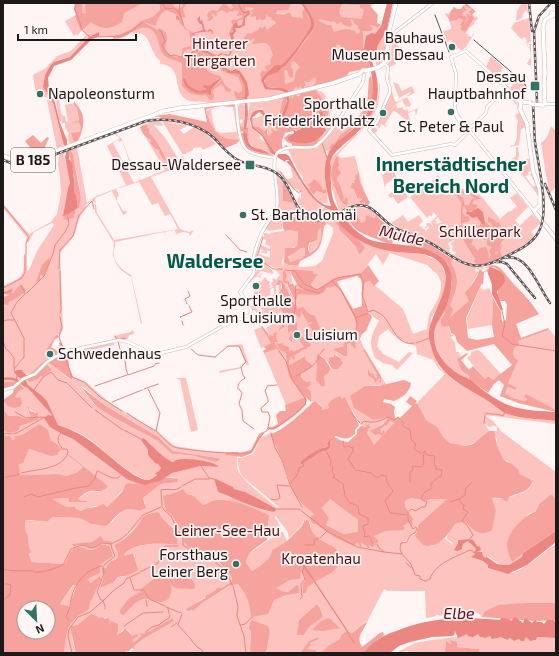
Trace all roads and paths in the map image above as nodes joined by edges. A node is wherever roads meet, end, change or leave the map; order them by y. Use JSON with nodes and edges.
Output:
{"nodes":[{"id":1,"x":397,"y":3,"type":"edge"},
{"id":2,"x":431,"y":4,"type":"edge"},
{"id":3,"x":553,"y":14,"type":"edge"},
{"id":4,"x":391,"y":33,"type":"junction"},
{"id":5,"x":383,"y":66,"type":"junction"},
{"id":6,"x":363,"y":74,"type":"junction"},
{"id":7,"x":507,"y":89,"type":"junction"},
{"id":8,"x":521,"y":102,"type":"junction"},
{"id":9,"x":236,"y":103,"type":"junction"},
{"id":10,"x":542,"y":104,"type":"junction"},
{"id":11,"x":556,"y":105,"type":"edge"},
{"id":12,"x":469,"y":130,"type":"junction"},
{"id":13,"x":3,"y":156,"type":"edge"},
{"id":14,"x":275,"y":157,"type":"junction"},
{"id":15,"x":534,"y":212,"type":"junction"},
{"id":16,"x":556,"y":239,"type":"edge"},
{"id":17,"x":3,"y":390,"type":"edge"}],
"edges":[{"from":1,"to":4,"type":"main road"},
{"from":2,"to":4,"type":"main road"},
{"from":3,"to":10,"type":"main road"},
{"from":4,"to":5,"type":"main road"},
{"from":5,"to":6,"type":"main road","number":"B 185"},
{"from":5,"to":12,"type":"main road"},
{"from":6,"to":9,"type":"main road","number":"B 185"},
{"from":6,"to":14,"type":"main road"},
{"from":7,"to":8,"type":"main road"},
{"from":7,"to":12,"type":"main road"},
{"from":7,"to":12,"type":"main road"},
{"from":8,"to":10,"type":"main road","bridge":true},
{"from":8,"to":15,"type":"main road"},
{"from":9,"to":13,"type":"main road","number":"B 185"},
{"from":9,"to":14,"type":"main road"},
{"from":10,"to":11,"type":"main road"},
{"from":12,"to":15,"type":"main road"},
{"from":14,"to":17,"type":"main road"},
{"from":15,"to":16,"type":"main road"}]}
